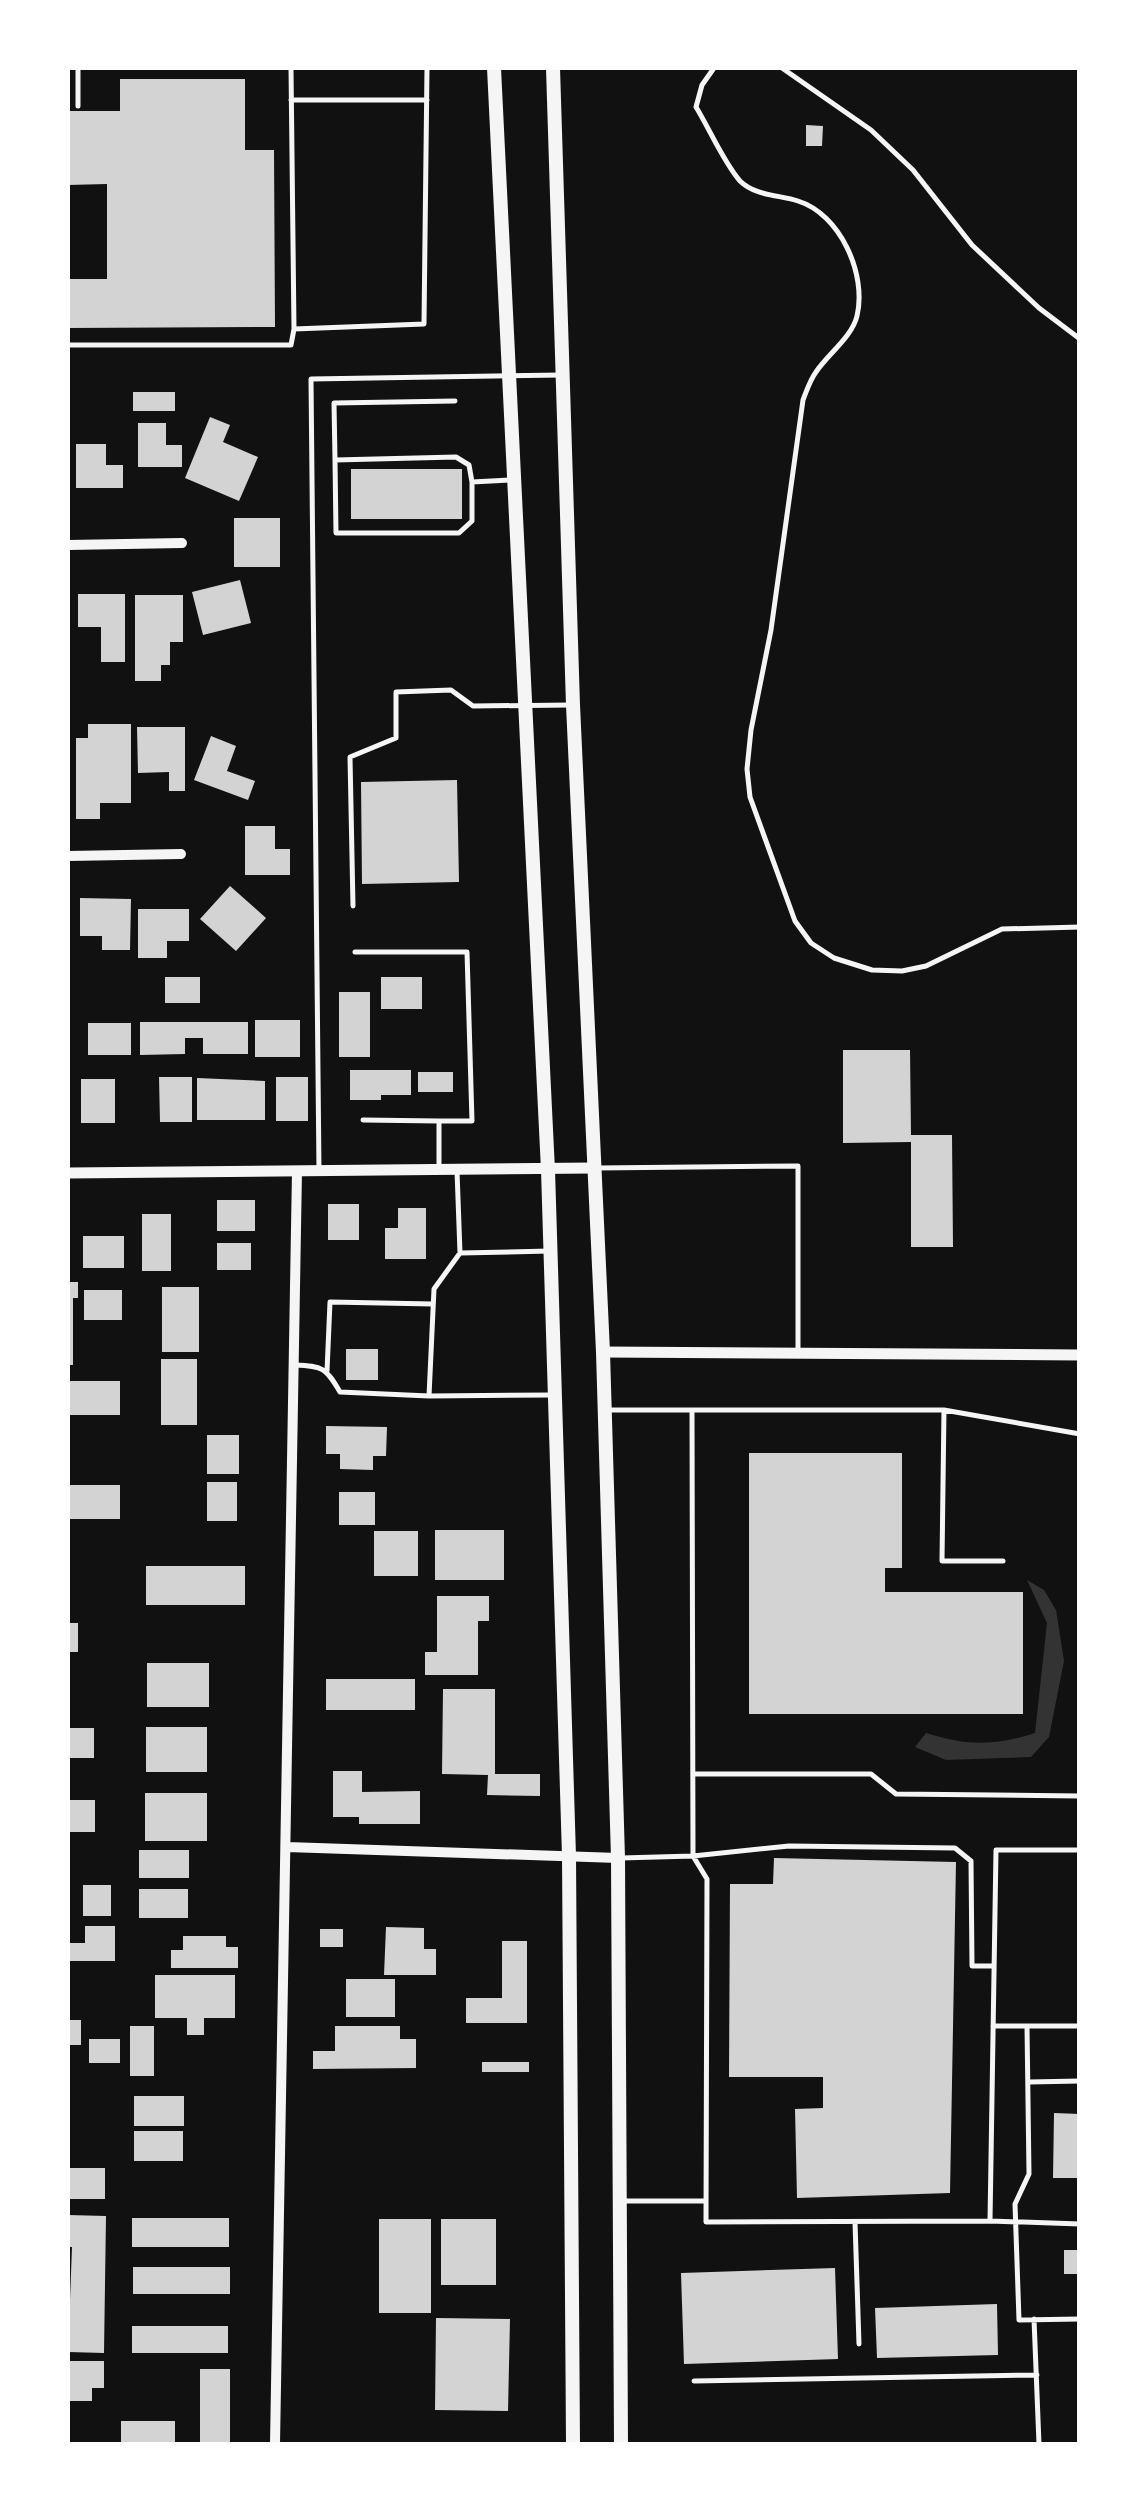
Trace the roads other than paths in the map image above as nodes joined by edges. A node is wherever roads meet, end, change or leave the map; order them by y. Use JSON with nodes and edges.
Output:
{"nodes":[{"id":1,"x":78,"y":68,"type":"edge"},
{"id":2,"x":290,"y":68,"type":"edge"},
{"id":3,"x":428,"y":68,"type":"edge"},
{"id":4,"x":494,"y":68,"type":"edge"},
{"id":5,"x":553,"y":68,"type":"edge"},
{"id":6,"x":714,"y":68,"type":"edge"},
{"id":7,"x":782,"y":68,"type":"edge"},
{"id":8,"x":291,"y":100,"type":"junction"},
{"id":9,"x":427,"y":100,"type":"junction"},
{"id":10,"x":78,"y":106,"type":"dead end"},
{"id":11,"x":294,"y":328,"type":"junction"},
{"id":12,"x":1080,"y":339,"type":"edge"},
{"id":13,"x":68,"y":345,"type":"edge"},
{"id":14,"x":510,"y":376,"type":"junction"},
{"id":15,"x":565,"y":376,"type":"junction"},
{"id":16,"x":455,"y":401,"type":"dead end"},
{"id":17,"x":334,"y":460,"type":"junction"},
{"id":18,"x":514,"y":480,"type":"junction"},
{"id":19,"x":472,"y":482,"type":"junction"},
{"id":20,"x":182,"y":543,"type":"dead end"},
{"id":21,"x":68,"y":545,"type":"edge"},
{"id":22,"x":523,"y":704,"type":"junction"},
{"id":23,"x":573,"y":705,"type":"junction"},
{"id":24,"x":181,"y":854,"type":"dead end"},
{"id":25,"x":68,"y":856,"type":"edge"},
{"id":26,"x":354,"y":906,"type":"dead end"},
{"id":27,"x":1080,"y":926,"type":"edge"},
{"id":28,"x":355,"y":952,"type":"dead end"},
{"id":29,"x":363,"y":1120,"type":"dead end"},
{"id":30,"x":439,"y":1121,"type":"junction"},
{"id":31,"x":594,"y":1168,"type":"junction"},
{"id":32,"x":439,"y":1170,"type":"junction"},
{"id":33,"x":457,"y":1170,"type":"junction"},
{"id":34,"x":548,"y":1170,"type":"junction"},
{"id":35,"x":297,"y":1171,"type":"junction"},
{"id":36,"x":319,"y":1171,"type":"junction"},
{"id":37,"x":68,"y":1173,"type":"edge"},
{"id":38,"x":551,"y":1250,"type":"junction"},
{"id":39,"x":460,"y":1253,"type":"junction"},
{"id":40,"x":434,"y":1304,"type":"junction"},
{"id":41,"x":603,"y":1352,"type":"junction"},
{"id":42,"x":798,"y":1354,"type":"junction"},
{"id":43,"x":1080,"y":1355,"type":"edge"},
{"id":44,"x":294,"y":1365,"type":"junction"},
{"id":45,"x":327,"y":1371,"type":"junction"},
{"id":46,"x":429,"y":1396,"type":"junction"},
{"id":47,"x":555,"y":1396,"type":"junction"},
{"id":48,"x":605,"y":1410,"type":"junction"},
{"id":49,"x":692,"y":1410,"type":"junction"},
{"id":50,"x":944,"y":1410,"type":"junction"},
{"id":51,"x":1080,"y":1434,"type":"edge"},
{"id":52,"x":1002,"y":1561,"type":"dead end"},
{"id":53,"x":693,"y":1774,"type":"junction"},
{"id":54,"x":1080,"y":1796,"type":"edge"},
{"id":55,"x":287,"y":1847,"type":"junction"},
{"id":56,"x":1080,"y":1850,"type":"edge"},
{"id":57,"x":569,"y":1856,"type":"junction"},
{"id":58,"x":693,"y":1856,"type":"junction"},
{"id":59,"x":618,"y":1858,"type":"junction"},
{"id":60,"x":994,"y":1966,"type":"junction"},
{"id":61,"x":993,"y":2026,"type":"junction"},
{"id":62,"x":1027,"y":2026,"type":"junction"},
{"id":63,"x":1080,"y":2026,"type":"edge"},
{"id":64,"x":1080,"y":2081,"type":"edge"},
{"id":65,"x":1029,"y":2082,"type":"junction"},
{"id":66,"x":620,"y":2201,"type":"junction"},
{"id":67,"x":706,"y":2202,"type":"junction"},
{"id":68,"x":990,"y":2221,"type":"junction"},
{"id":69,"x":855,"y":2222,"type":"junction"},
{"id":70,"x":1016,"y":2224,"type":"junction"},
{"id":71,"x":1080,"y":2224,"type":"edge"},
{"id":72,"x":1080,"y":2319,"type":"edge"},
{"id":73,"x":1034,"y":2320,"type":"junction"},
{"id":74,"x":859,"y":2344,"type":"dead end"},
{"id":75,"x":1036,"y":2376,"type":"junction"},
{"id":76,"x":694,"y":2381,"type":"dead end"},
{"id":77,"x":275,"y":2444,"type":"edge"},
{"id":78,"x":573,"y":2444,"type":"edge"},
{"id":79,"x":621,"y":2444,"type":"edge"},
{"id":80,"x":1040,"y":2444,"type":"edge"}],
"edges":[{"from":1,"to":10,"type":"lane"},
{"from":2,"to":8,"type":"lane"},
{"from":3,"to":9,"type":"lane"},
{"from":4,"to":14,"type":"main road"},
{"from":5,"to":15,"type":"main road"},
{"from":6,"to":27,"type":"lane"},
{"from":7,"to":12,"type":"lane"},
{"from":8,"to":9,"type":"lane"},
{"from":8,"to":11,"type":"lane"},
{"from":9,"to":11,"type":"lane"},
{"from":11,"to":13,"type":"lane"},
{"from":14,"to":15,"type":"lane"},
{"from":14,"to":18,"type":"main road"},
{"from":14,"to":36,"type":"lane"},
{"from":15,"to":23,"type":"main road"},
{"from":16,"to":17,"type":"lane"},
{"from":17,"to":19,"type":"lane"},
{"from":17,"to":19,"type":"lane"},
{"from":18,"to":19,"type":"lane"},
{"from":18,"to":22,"type":"main road"},
{"from":20,"to":21,"type":"street"},
{"from":22,"to":23,"type":"lane"},
{"from":22,"to":26,"type":"lane"},
{"from":22,"to":34,"type":"main road"},
{"from":23,"to":31,"type":"main road"},
{"from":24,"to":25,"type":"street"},
{"from":28,"to":30,"type":"lane"},
{"from":29,"to":30,"type":"lane"},
{"from":30,"to":32,"type":"lane"},
{"from":31,"to":34,"type":"street"},
{"from":31,"to":41,"type":"main road"},
{"from":31,"to":42,"type":"lane"},
{"from":32,"to":33,"type":"street"},
{"from":32,"to":36,"type":"street"},
{"from":33,"to":34,"type":"street"},
{"from":33,"to":39,"type":"lane"},
{"from":34,"to":38,"type":"main road"},
{"from":35,"to":36,"type":"street"},
{"from":35,"to":37,"type":"street"},
{"from":35,"to":44,"type":"street"},
{"from":38,"to":39,"type":"lane"},
{"from":38,"to":47,"type":"main road"},
{"from":39,"to":40,"type":"lane"},
{"from":40,"to":45,"type":"lane"},
{"from":40,"to":46,"type":"lane"},
{"from":41,"to":42,"type":"street"},
{"from":41,"to":48,"type":"main road"},
{"from":42,"to":43,"type":"street"},
{"from":44,"to":45,"type":"lane"},
{"from":44,"to":55,"type":"street"},
{"from":45,"to":46,"type":"lane"},
{"from":46,"to":47,"type":"lane"},
{"from":47,"to":57,"type":"main road"},
{"from":48,"to":49,"type":"lane"},
{"from":48,"to":59,"type":"main road"},
{"from":49,"to":50,"type":"lane"},
{"from":49,"to":53,"type":"lane"},
{"from":50,"to":51,"type":"lane"},
{"from":50,"to":52,"type":"lane"},
{"from":53,"to":54,"type":"lane"},
{"from":53,"to":58,"type":"lane"},
{"from":55,"to":57,"type":"street"},
{"from":55,"to":77,"type":"street"},
{"from":56,"to":60,"type":"lane"},
{"from":57,"to":59,"type":"street"},
{"from":57,"to":78,"type":"main road"},
{"from":58,"to":59,"type":"lane"},
{"from":58,"to":60,"type":"lane"},
{"from":58,"to":67,"type":"lane"},
{"from":59,"to":66,"type":"main road"},
{"from":60,"to":61,"type":"lane"},
{"from":61,"to":62,"type":"lane"},
{"from":61,"to":68,"type":"lane"},
{"from":62,"to":63,"type":"lane"},
{"from":62,"to":65,"type":"lane"},
{"from":64,"to":65,"type":"lane"},
{"from":65,"to":70,"type":"lane"},
{"from":66,"to":67,"type":"lane"},
{"from":66,"to":79,"type":"main road"},
{"from":67,"to":69,"type":"lane"},
{"from":68,"to":69,"type":"lane"},
{"from":68,"to":70,"type":"lane"},
{"from":69,"to":74,"type":"lane"},
{"from":70,"to":71,"type":"lane"},
{"from":70,"to":73,"type":"lane"},
{"from":72,"to":73,"type":"lane"},
{"from":73,"to":75,"type":"lane"},
{"from":75,"to":76,"type":"lane"},
{"from":75,"to":80,"type":"lane"}]}
